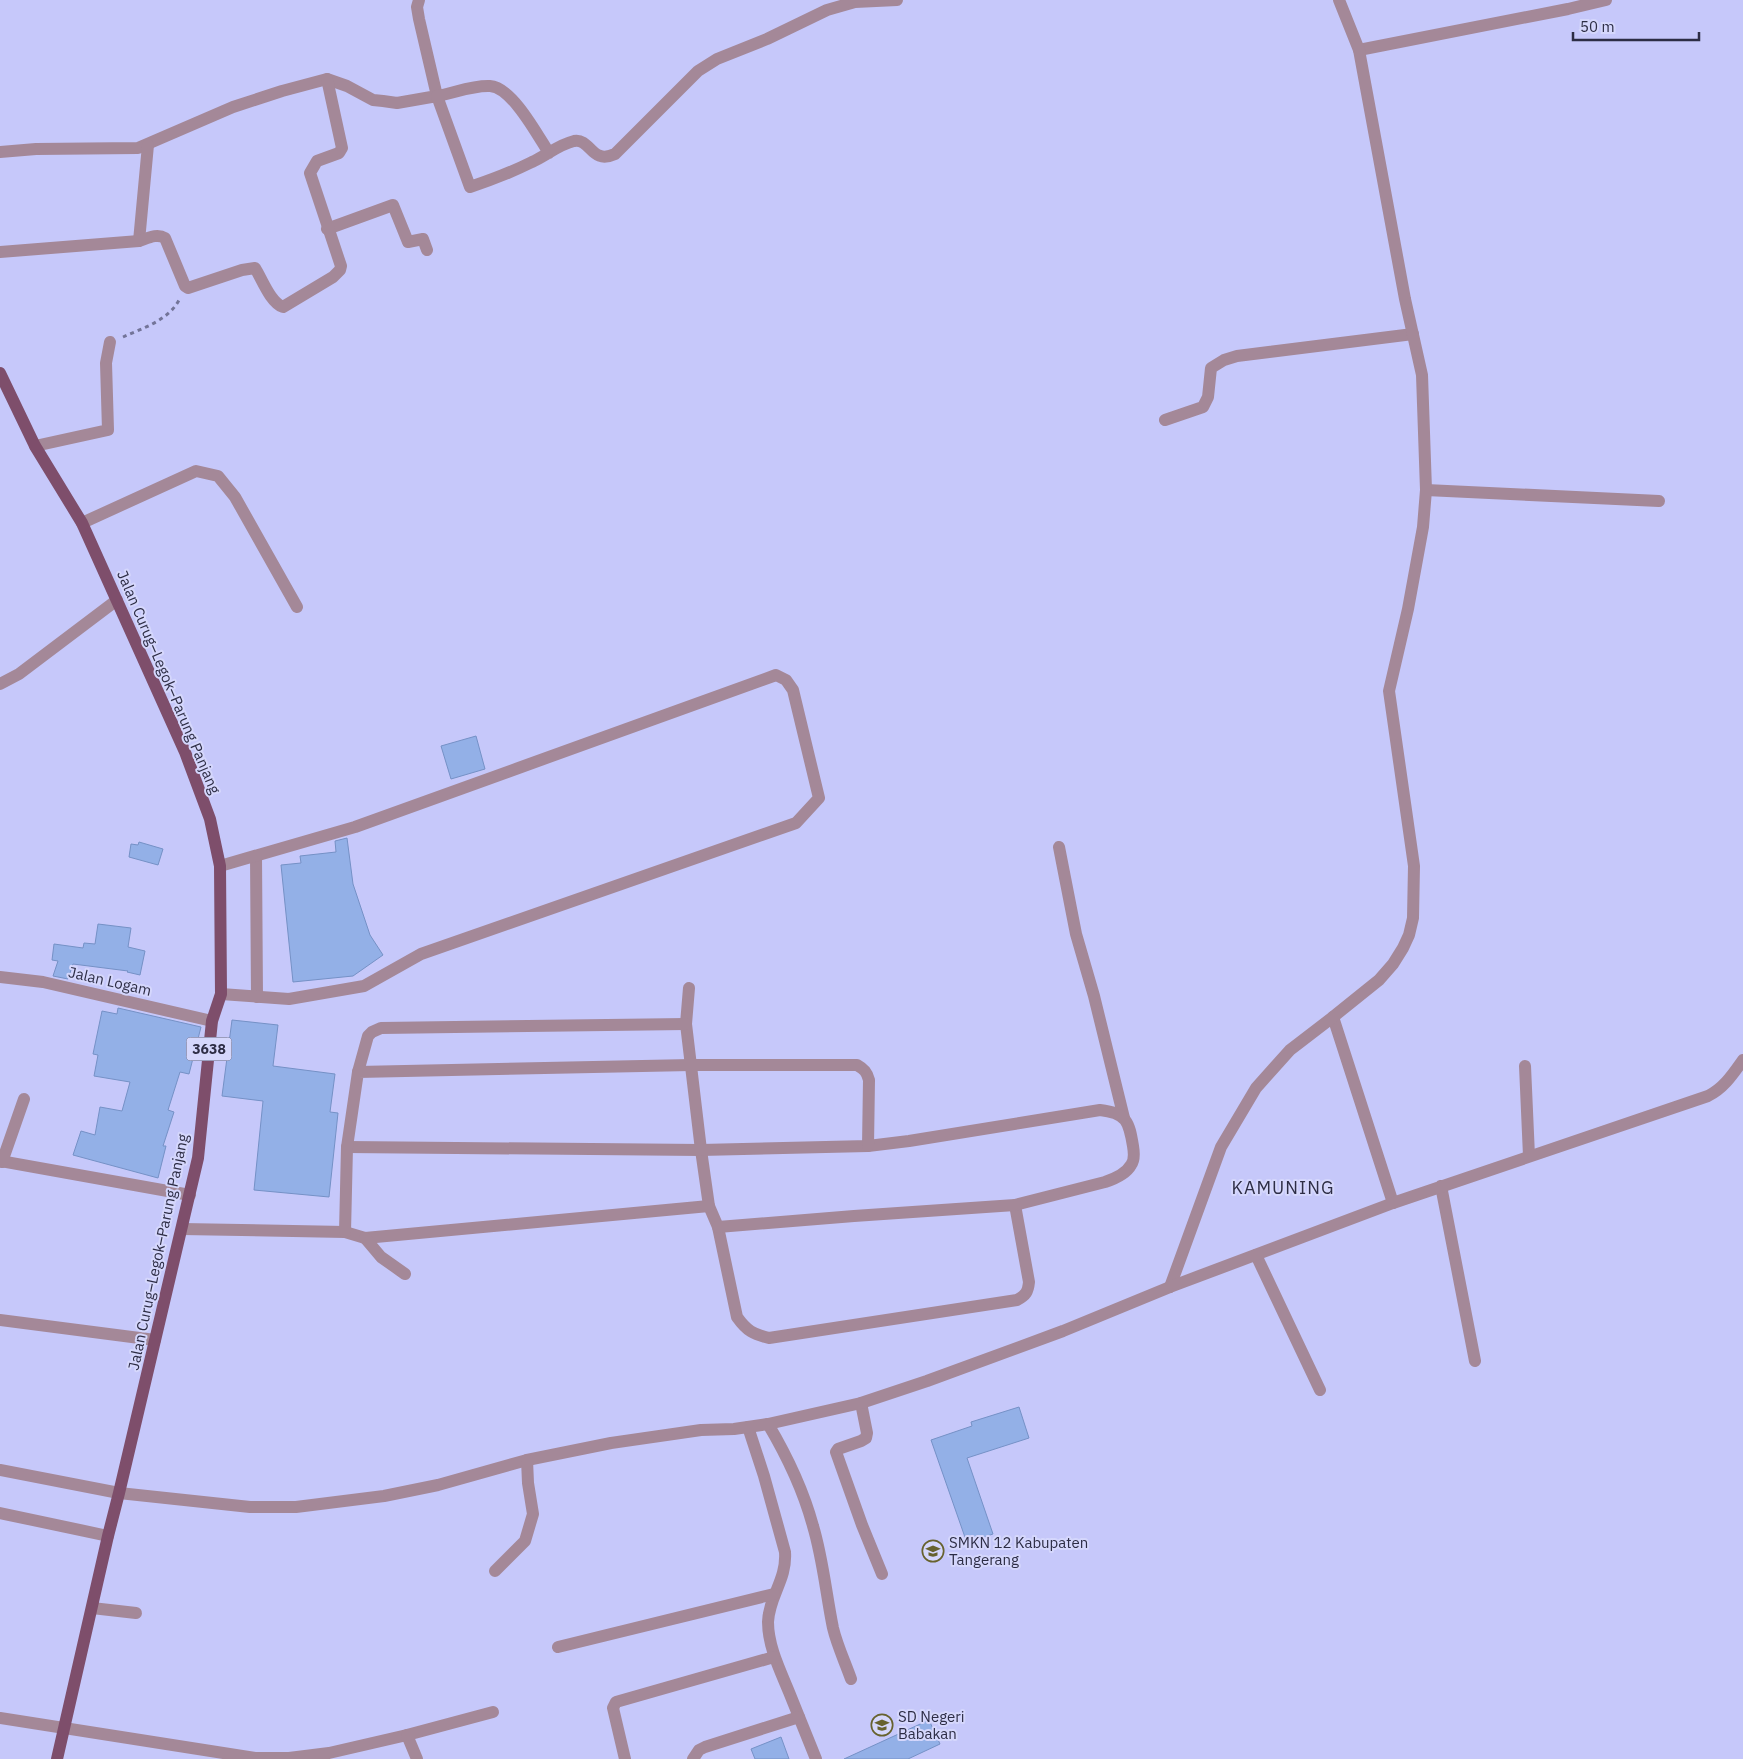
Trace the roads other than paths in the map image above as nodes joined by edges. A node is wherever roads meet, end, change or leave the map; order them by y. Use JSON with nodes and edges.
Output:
{"nodes":[{"id":1,"x":419,"y":0,"type":"edge"},
{"id":2,"x":897,"y":0,"type":"edge"},
{"id":3,"x":1339,"y":0,"type":"edge"},
{"id":4,"x":1606,"y":0,"type":"edge"},
{"id":5,"x":1359,"y":50,"type":"junction"},
{"id":6,"x":327,"y":79,"type":"junction"},
{"id":7,"x":437,"y":96,"type":"junction"},
{"id":8,"x":148,"y":145,"type":"junction"},
{"id":9,"x":0,"y":152,"type":"edge"},
{"id":10,"x":550,"y":153,"type":"junction"},
{"id":11,"x":327,"y":229,"type":"junction"},
{"id":12,"x":139,"y":241,"type":"junction"},
{"id":13,"x":427,"y":250,"type":"dead end"},
{"id":14,"x":0,"y":252,"type":"edge"},
{"id":15,"x":1413,"y":334,"type":"junction"},
{"id":16,"x":110,"y":342,"type":"road end"},
{"id":17,"x":0,"y":373,"type":"edge"},
{"id":18,"x":1165,"y":420,"type":"dead end"},
{"id":19,"x":35,"y":446,"type":"junction"},
{"id":20,"x":1426,"y":490,"type":"junction"},
{"id":21,"x":1659,"y":501,"type":"dead end"},
{"id":22,"x":82,"y":523,"type":"junction"},
{"id":23,"x":117,"y":600,"type":"junction"},
{"id":24,"x":297,"y":606,"type":"dead end"},
{"id":25,"x":0,"y":684,"type":"edge"},
{"id":26,"x":1059,"y":847,"type":"dead end"},
{"id":27,"x":256,"y":856,"type":"junction"},
{"id":28,"x":220,"y":866,"type":"junction"},
{"id":29,"x":0,"y":977,"type":"edge"},
{"id":30,"x":689,"y":988,"type":"dead end"},
{"id":31,"x":221,"y":994,"type":"junction"},
{"id":32,"x":257,"y":997,"type":"junction"},
{"id":33,"x":1333,"y":1017,"type":"junction"},
{"id":34,"x":212,"y":1021,"type":"junction"},
{"id":35,"x":686,"y":1024,"type":"junction"},
{"id":36,"x":1743,"y":1060,"type":"edge"},
{"id":37,"x":691,"y":1065,"type":"junction"},
{"id":38,"x":1525,"y":1066,"type":"dead end"},
{"id":39,"x":358,"y":1072,"type":"junction"},
{"id":40,"x":24,"y":1099,"type":"dead end"},
{"id":41,"x":1124,"y":1118,"type":"junction"},
{"id":42,"x":868,"y":1146,"type":"junction"},
{"id":43,"x":347,"y":1147,"type":"junction"},
{"id":44,"x":701,"y":1150,"type":"junction"},
{"id":45,"x":1529,"y":1156,"type":"junction"},
{"id":46,"x":1,"y":1161,"type":"edge"},
{"id":47,"x":1441,"y":1186,"type":"junction"},
{"id":48,"x":190,"y":1195,"type":"junction"},
{"id":49,"x":1394,"y":1203,"type":"junction"},
{"id":50,"x":1015,"y":1205,"type":"junction"},
{"id":51,"x":709,"y":1206,"type":"junction"},
{"id":52,"x":718,"y":1227,"type":"junction"},
{"id":53,"x":182,"y":1229,"type":"junction"},
{"id":54,"x":345,"y":1232,"type":"junction"},
{"id":55,"x":365,"y":1238,"type":"junction"},
{"id":56,"x":1256,"y":1255,"type":"junction"},
{"id":57,"x":405,"y":1274,"type":"dead end"},
{"id":58,"x":1170,"y":1288,"type":"junction"},
{"id":59,"x":0,"y":1320,"type":"edge"},
{"id":60,"x":156,"y":1340,"type":"junction"},
{"id":61,"x":1475,"y":1361,"type":"dead end"},
{"id":62,"x":1320,"y":1390,"type":"dead end"},
{"id":63,"x":861,"y":1403,"type":"junction"},
{"id":64,"x":768,"y":1424,"type":"junction"},
{"id":65,"x":748,"y":1427,"type":"junction"},
{"id":66,"x":528,"y":1460,"type":"junction"},
{"id":67,"x":0,"y":1470,"type":"edge"},
{"id":68,"x":120,"y":1493,"type":"junction"},
{"id":69,"x":0,"y":1514,"type":"edge"},
{"id":70,"x":108,"y":1536,"type":"junction"},
{"id":71,"x":494,"y":1571,"type":"dead end"},
{"id":72,"x":882,"y":1574,"type":"dead end"},
{"id":73,"x":774,"y":1594,"type":"junction"},
{"id":74,"x":92,"y":1608,"type":"junction"},
{"id":75,"x":136,"y":1613,"type":"dead end"},
{"id":76,"x":558,"y":1647,"type":"dead end"},
{"id":77,"x":774,"y":1657,"type":"junction"},
{"id":78,"x":851,"y":1679,"type":"dead end"},
{"id":79,"x":492,"y":1712,"type":"dead end"},
{"id":80,"x":799,"y":1717,"type":"junction"},
{"id":81,"x":0,"y":1718,"type":"edge"},
{"id":82,"x":64,"y":1728,"type":"junction"},
{"id":83,"x":407,"y":1735,"type":"junction"},
{"id":84,"x":310,"y":1757,"type":"edge"},
{"id":85,"x":57,"y":1759,"type":"edge"},
{"id":86,"x":417,"y":1759,"type":"edge"},
{"id":87,"x":625,"y":1759,"type":"edge"},
{"id":88,"x":693,"y":1759,"type":"edge"},
{"id":89,"x":816,"y":1759,"type":"edge"}],
"edges":[{"from":1,"to":7,"type":"street"},
{"from":2,"to":10,"type":"street"},
{"from":3,"to":5,"type":"street"},
{"from":4,"to":5,"type":"street"},
{"from":5,"to":15,"type":"street"},
{"from":6,"to":7,"type":"street"},
{"from":6,"to":8,"type":"street"},
{"from":6,"to":11,"type":"street"},
{"from":7,"to":10,"type":"street"},
{"from":7,"to":10,"type":"street"},
{"from":8,"to":9,"type":"street"},
{"from":8,"to":12,"type":"street"},
{"from":11,"to":12,"type":"street"},
{"from":11,"to":13,"type":"street"},
{"from":12,"to":14,"type":"street"},
{"from":15,"to":18,"type":"street"},
{"from":15,"to":20,"type":"street"},
{"from":16,"to":19,"type":"street"},
{"from":17,"to":19,"type":"main road","name":"Jalan Curug–Legok–Parung Panjang","number":"3638"},
{"from":19,"to":22,"type":"main road","name":"Jalan Curug–Legok–Parung Panjang","number":"3638"},
{"from":20,"to":21,"type":"street"},
{"from":20,"to":33,"type":"street"},
{"from":22,"to":23,"type":"main road","name":"Jalan Curug–Legok–Parung Panjang","number":"3638"},
{"from":22,"to":24,"type":"street"},
{"from":23,"to":25,"type":"street"},
{"from":23,"to":28,"type":"main road","name":"Jalan Curug–Legok–Parung Panjang","number":"3638"},
{"from":26,"to":41,"type":"street"},
{"from":27,"to":28,"type":"street"},
{"from":27,"to":32,"type":"street"},
{"from":27,"to":32,"type":"street"},
{"from":28,"to":31,"type":"main road","name":"Jalan Curug–Legok–Parung Panjang","number":"3638"},
{"from":29,"to":34,"type":"street","name":"Jalan Logam"},
{"from":30,"to":35,"type":"street"},
{"from":31,"to":32,"type":"street"},
{"from":31,"to":34,"type":"main road","name":"Jalan Curug–Legok–Parung Panjang","number":"3638"},
{"from":33,"to":49,"type":"street"},
{"from":33,"to":58,"type":"street"},
{"from":34,"to":48,"type":"main road","name":"Jalan Curug–Legok–Parung Panjang","number":"3638"},
{"from":35,"to":37,"type":"street"},
{"from":35,"to":39,"type":"street"},
{"from":36,"to":45,"type":"street"},
{"from":37,"to":39,"type":"street"},
{"from":37,"to":42,"type":"street"},
{"from":37,"to":44,"type":"street"},
{"from":38,"to":45,"type":"street"},
{"from":39,"to":43,"type":"street"},
{"from":40,"to":46,"type":"street"},
{"from":41,"to":42,"type":"street"},
{"from":41,"to":50,"type":"street"},
{"from":42,"to":44,"type":"street"},
{"from":43,"to":44,"type":"street"},
{"from":43,"to":54,"type":"street"},
{"from":44,"to":51,"type":"street"},
{"from":45,"to":47,"type":"street"},
{"from":46,"to":48,"type":"street"},
{"from":47,"to":49,"type":"street"},
{"from":47,"to":61,"type":"street"},
{"from":48,"to":53,"type":"main road","name":"Jalan Curug–Legok–Parung Panjang","number":"3638"},
{"from":49,"to":56,"type":"street"},
{"from":50,"to":52,"type":"street"},
{"from":50,"to":52,"type":"street"},
{"from":51,"to":52,"type":"street"},
{"from":51,"to":55,"type":"street"},
{"from":53,"to":54,"type":"street"},
{"from":53,"to":60,"type":"main road","name":"Jalan Curug–Legok–Parung Panjang","number":"3638"},
{"from":54,"to":55,"type":"street"},
{"from":55,"to":57,"type":"street"},
{"from":56,"to":58,"type":"street"},
{"from":56,"to":62,"type":"street"},
{"from":58,"to":63,"type":"street"},
{"from":59,"to":60,"type":"street"},
{"from":60,"to":68,"type":"main road","name":"Jalan Curug–Legok–Parung Panjang","number":"3638"},
{"from":63,"to":64,"type":"street"},
{"from":63,"to":72,"type":"street"},
{"from":64,"to":65,"type":"street"},
{"from":64,"to":78,"type":"street"},
{"from":65,"to":66,"type":"street"},
{"from":65,"to":73,"type":"street"},
{"from":66,"to":68,"type":"street"},
{"from":66,"to":71,"type":"street"},
{"from":67,"to":68,"type":"street"},
{"from":68,"to":70,"type":"main road","name":"Jalan Curug–Legok–Parung Panjang","number":"3638"},
{"from":69,"to":70,"type":"street"},
{"from":70,"to":74,"type":"main road","name":"Jalan Curug–Legok–Parung Panjang","number":"3638"},
{"from":73,"to":76,"type":"street"},
{"from":73,"to":77,"type":"street"},
{"from":74,"to":75,"type":"street"},
{"from":74,"to":82,"type":"main road","name":"Jalan Curug–Legok–Parung Panjang","number":"3638"},
{"from":77,"to":80,"type":"street"},
{"from":77,"to":87,"type":"street"},
{"from":79,"to":83,"type":"street"},
{"from":80,"to":88,"type":"street"},
{"from":80,"to":89,"type":"street"},
{"from":81,"to":82,"type":"street"},
{"from":82,"to":84,"type":"street"},
{"from":82,"to":85,"type":"main road","name":"Jalan Curug–Legok–Parung Panjang","number":"3638"},
{"from":83,"to":84,"type":"street"},
{"from":83,"to":86,"type":"street"}]}
